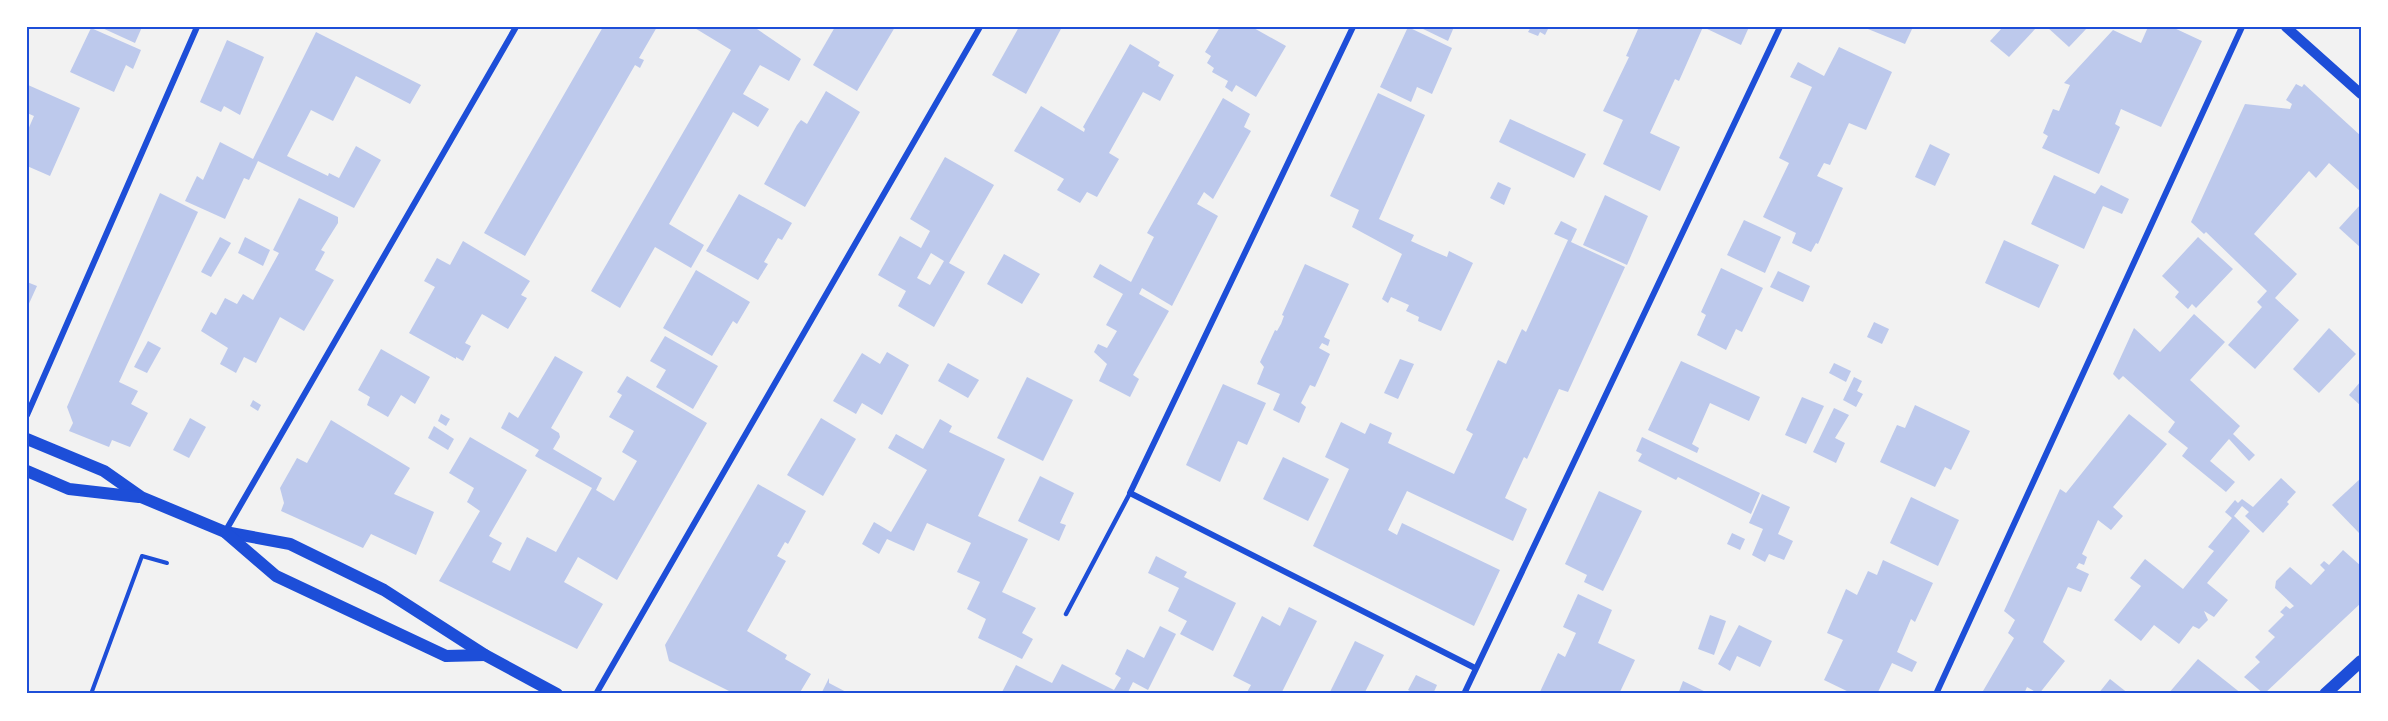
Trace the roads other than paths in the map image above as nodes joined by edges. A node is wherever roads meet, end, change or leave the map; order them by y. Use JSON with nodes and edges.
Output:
{"nodes":[{"id":1,"x":197,"y":27,"type":"edge"},
{"id":2,"x":516,"y":27,"type":"edge"},
{"id":3,"x":980,"y":27,"type":"edge"},
{"id":4,"x":1353,"y":27,"type":"edge"},
{"id":5,"x":1780,"y":27,"type":"edge"},
{"id":6,"x":2242,"y":27,"type":"edge"},
{"id":7,"x":2286,"y":27,"type":"edge"},
{"id":8,"x":2361,"y":94,"type":"edge"},
{"id":9,"x":27,"y":416,"type":"edge"},
{"id":10,"x":27,"y":439,"type":"edge"},
{"id":11,"x":27,"y":471,"type":"edge"},
{"id":12,"x":1130,"y":493,"type":"junction"},
{"id":13,"x":141,"y":497,"type":"junction"},
{"id":14,"x":225,"y":532,"type":"junction"},
{"id":15,"x":1066,"y":614,"type":"dead end"},
{"id":16,"x":485,"y":655,"type":"junction"},
{"id":17,"x":2361,"y":661,"type":"edge"},
{"id":18,"x":1475,"y":668,"type":"junction"},
{"id":19,"x":557,"y":694,"type":"edge"},
{"id":20,"x":596,"y":694,"type":"edge"},
{"id":21,"x":1464,"y":694,"type":"edge"},
{"id":22,"x":1936,"y":694,"type":"edge"},
{"id":23,"x":2325,"y":694,"type":"edge"}],
"edges":[{"from":1,"to":9,"type":"street"},
{"from":2,"to":14,"type":"street"},
{"from":3,"to":20,"type":"street"},
{"from":4,"to":12,"type":"street"},
{"from":5,"to":18,"type":"street"},
{"from":6,"to":22,"type":"street"},
{"from":7,"to":8,"type":"street"},
{"from":10,"to":13,"type":"main road"},
{"from":11,"to":13,"type":"main road"},
{"from":12,"to":15,"type":"lane"},
{"from":12,"to":18,"type":"street"},
{"from":13,"to":14,"type":"main road"},
{"from":14,"to":16,"type":"main road"},
{"from":14,"to":16,"type":"main road"},
{"from":16,"to":19,"type":"main road"},
{"from":17,"to":23,"type":"main road"},
{"from":18,"to":21,"type":"street"}]}
